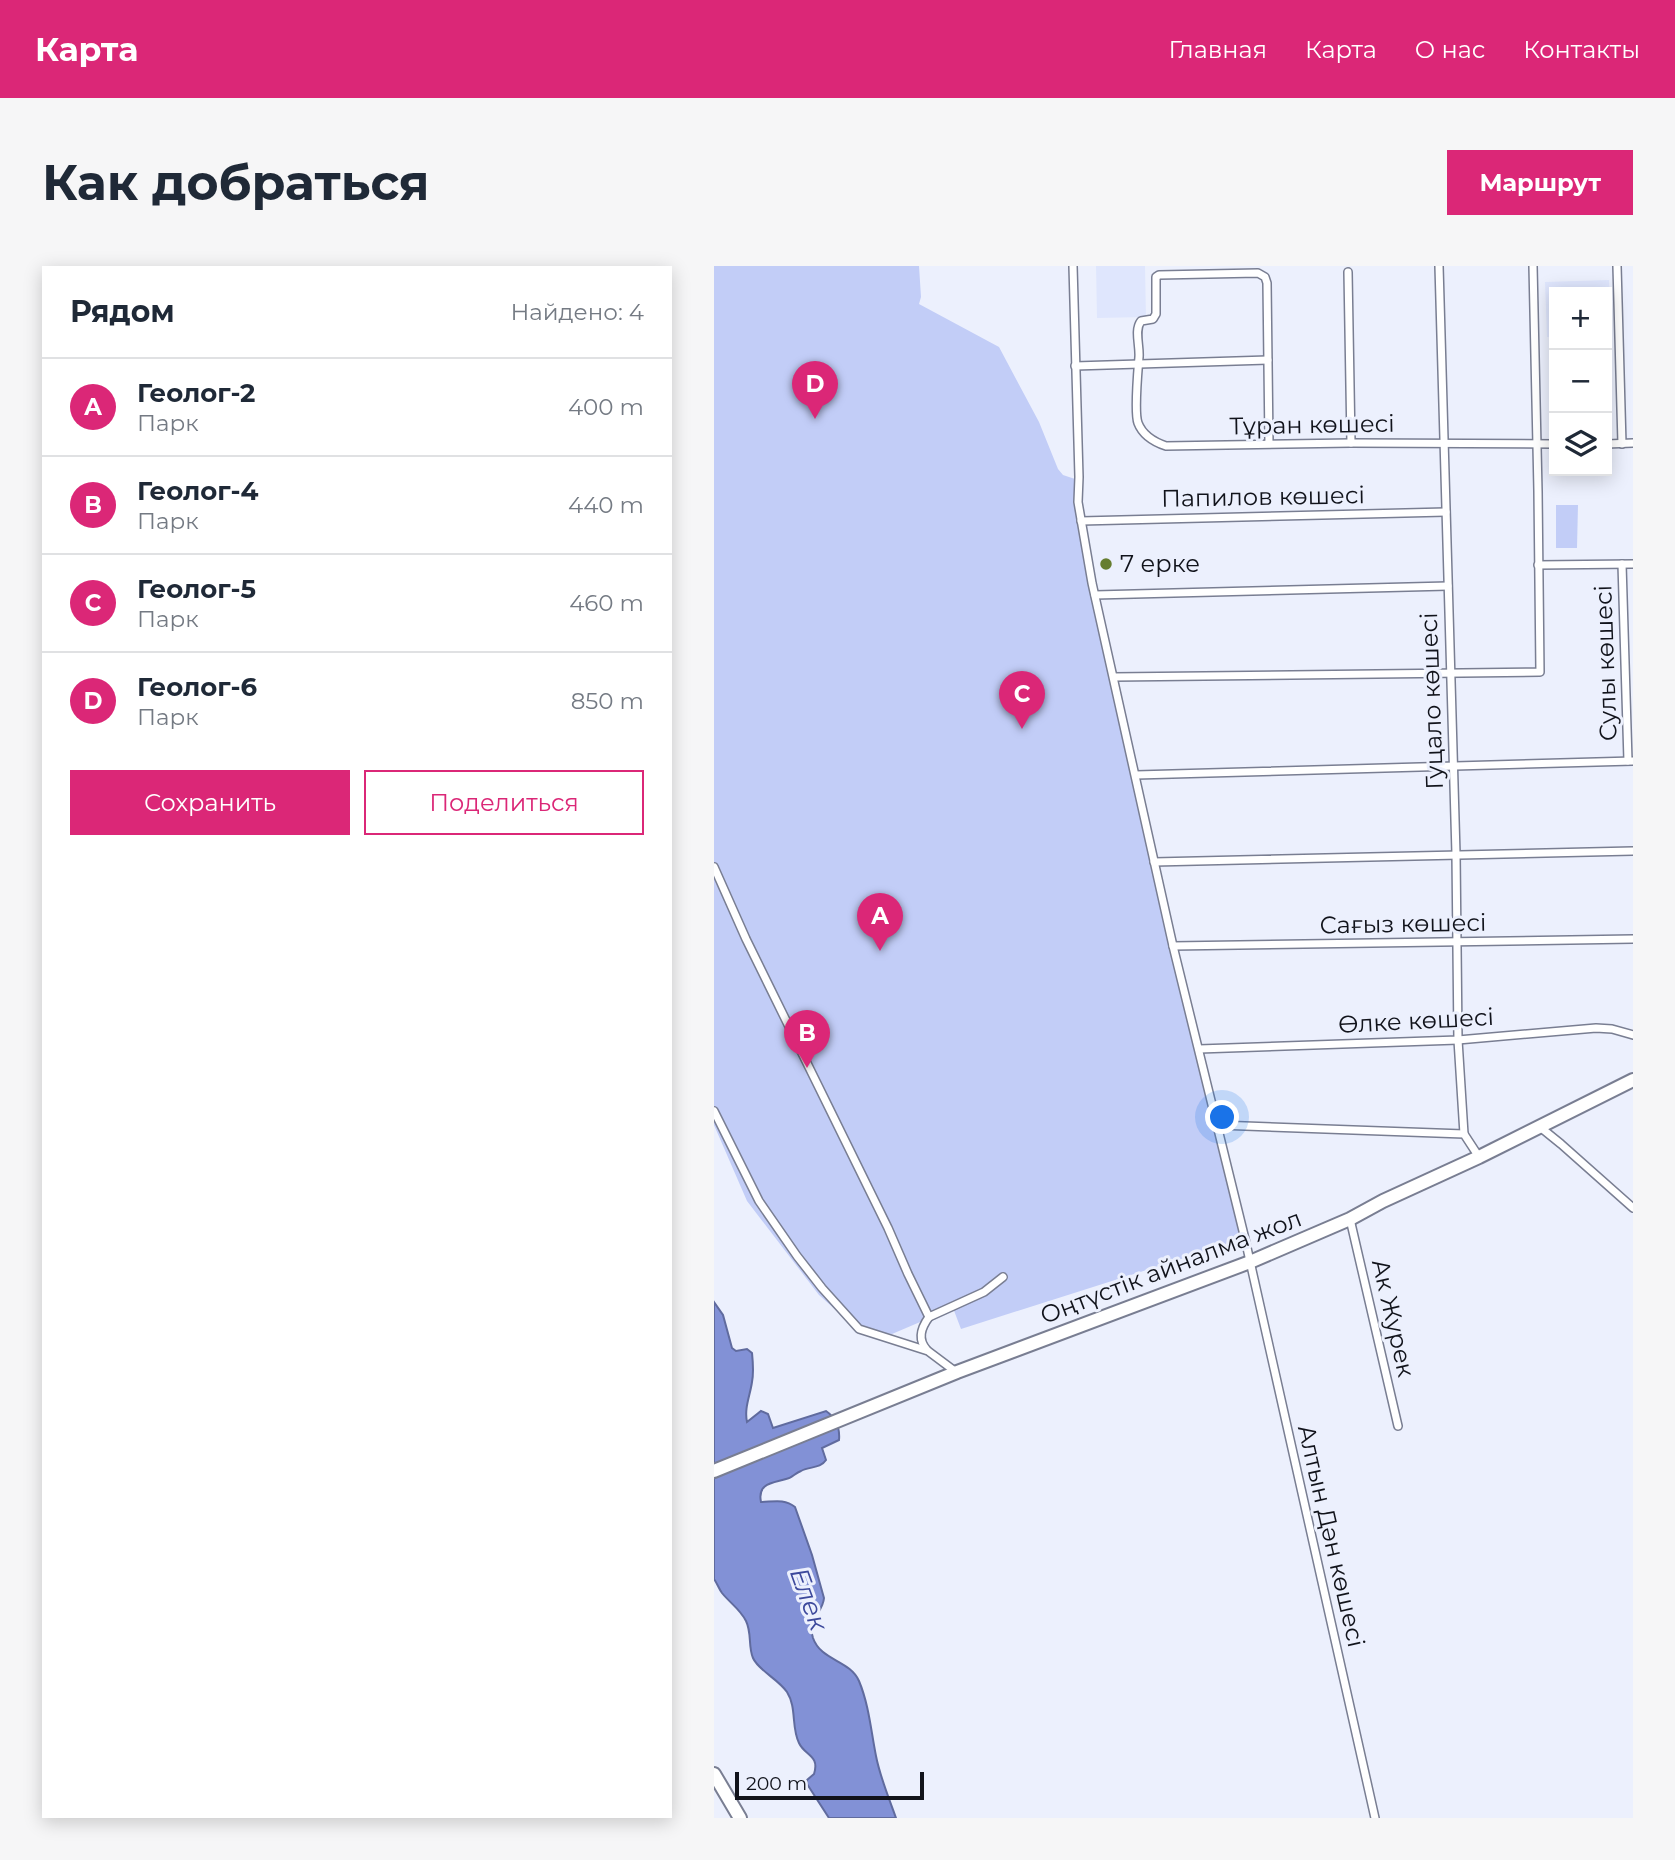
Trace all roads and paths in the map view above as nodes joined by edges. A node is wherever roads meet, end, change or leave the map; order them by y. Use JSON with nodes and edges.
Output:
{"nodes":[{"id":1,"x":1073,"y":266,"type":"edge"},
{"id":2,"x":1439,"y":266,"type":"edge"},
{"id":3,"x":1533,"y":266,"type":"edge"},
{"id":4,"x":1617,"y":266,"type":"edge"},
{"id":5,"x":1348,"y":272,"type":"dead end"},
{"id":6,"x":1268,"y":360,"type":"junction"},
{"id":7,"x":1138,"y":364,"type":"junction"},
{"id":8,"x":1075,"y":366,"type":"junction"},
{"id":9,"x":1351,"y":443,"type":"junction"},
{"id":10,"x":1445,"y":443,"type":"junction"},
{"id":11,"x":1633,"y":443,"type":"edge"},
{"id":12,"x":1269,"y":444,"type":"junction"},
{"id":13,"x":1537,"y":444,"type":"junction"},
{"id":14,"x":1549,"y":444,"type":"edge"},
{"id":15,"x":1612,"y":444,"type":"edge"},
{"id":16,"x":1622,"y":444,"type":"junction"},
{"id":17,"x":1446,"y":512,"type":"junction"},
{"id":18,"x":1081,"y":521,"type":"junction"},
{"id":19,"x":1622,"y":564,"type":"junction"},
{"id":20,"x":1633,"y":564,"type":"edge"},
{"id":21,"x":1538,"y":565,"type":"junction"},
{"id":22,"x":1448,"y":586,"type":"junction"},
{"id":23,"x":1095,"y":595,"type":"junction"},
{"id":24,"x":1450,"y":674,"type":"junction"},
{"id":25,"x":1114,"y":677,"type":"junction"},
{"id":26,"x":1631,"y":761,"type":"edge"},
{"id":27,"x":1453,"y":765,"type":"junction"},
{"id":28,"x":1136,"y":775,"type":"junction"},
{"id":29,"x":1633,"y":851,"type":"edge"},
{"id":30,"x":1456,"y":854,"type":"junction"},
{"id":31,"x":1154,"y":862,"type":"junction"},
{"id":32,"x":714,"y":867,"type":"edge"},
{"id":33,"x":1633,"y":939,"type":"edge"},
{"id":34,"x":1456,"y":942,"type":"junction"},
{"id":35,"x":1173,"y":946,"type":"junction"},
{"id":36,"x":1633,"y":1035,"type":"edge"},
{"id":37,"x":1458,"y":1040,"type":"junction"},
{"id":38,"x":1199,"y":1049,"type":"junction"},
{"id":39,"x":1633,"y":1080,"type":"edge"},
{"id":40,"x":714,"y":1111,"type":"edge"},
{"id":41,"x":1218,"y":1125,"type":"junction"},
{"id":42,"x":1540,"y":1128,"type":"junction"},
{"id":43,"x":1464,"y":1134,"type":"junction"},
{"id":44,"x":1479,"y":1157,"type":"junction"},
{"id":45,"x":1633,"y":1208,"type":"edge"},
{"id":46,"x":1350,"y":1219,"type":"junction"},
{"id":47,"x":1250,"y":1262,"type":"junction"},
{"id":48,"x":1003,"y":1277,"type":"dead end"},
{"id":49,"x":929,"y":1317,"type":"junction"},
{"id":50,"x":928,"y":1351,"type":"junction"},
{"id":51,"x":957,"y":1372,"type":"junction"},
{"id":52,"x":1398,"y":1426,"type":"dead end"},
{"id":53,"x":714,"y":1471,"type":"edge"},
{"id":54,"x":714,"y":1774,"type":"edge"},
{"id":55,"x":740,"y":1818,"type":"edge"},
{"id":56,"x":1376,"y":1818,"type":"edge"}],
"edges":[{"from":1,"to":8,"type":"street","name":"Алтын Дән көшесі"},
{"from":2,"to":10,"type":"street","name":"Гуцало көшесі"},
{"from":3,"to":13,"type":"street"},
{"from":4,"to":16,"type":"street"},
{"from":5,"to":9,"type":"street"},
{"from":6,"to":7,"type":"street"},
{"from":6,"to":7,"type":"street"},
{"from":6,"to":12,"type":"street"},
{"from":7,"to":8,"type":"street"},
{"from":7,"to":12,"type":"street","name":"Тұран көшесі"},
{"from":8,"to":18,"type":"street","name":"Алтын Дән көшесі"},
{"from":9,"to":10,"type":"street","name":"Тұран көшесі"},
{"from":9,"to":12,"type":"street","name":"Тұран көшесі"},
{"from":10,"to":13,"type":"street","name":"Тұран көшесі"},
{"from":10,"to":17,"type":"street","name":"Гуцало көшесі"},
{"from":11,"to":16,"type":"street"},
{"from":13,"to":14,"type":"street","name":"Тұран көшесі"},
{"from":13,"to":21,"type":"street"},
{"from":15,"to":16,"type":"street"},
{"from":17,"to":18,"type":"street","name":"Папилов көшесі"},
{"from":17,"to":22,"type":"street","name":"Гуцало көшесі"},
{"from":18,"to":23,"type":"street","name":"Алтын Дән көшесі"},
{"from":19,"to":20,"type":"street"},
{"from":19,"to":21,"type":"street"},
{"from":19,"to":26,"type":"street","name":"Сулы көшесі"},
{"from":21,"to":24,"type":"street"},
{"from":22,"to":23,"type":"street"},
{"from":22,"to":24,"type":"street","name":"Гуцало көшесі"},
{"from":23,"to":25,"type":"street","name":"Алтын Дән көшесі"},
{"from":24,"to":25,"type":"street"},
{"from":24,"to":27,"type":"street","name":"Гуцало көшесі"},
{"from":25,"to":28,"type":"street","name":"Алтын Дән көшесі"},
{"from":26,"to":27,"type":"street"},
{"from":27,"to":28,"type":"street"},
{"from":27,"to":30,"type":"street","name":"Гуцало көшесі"},
{"from":28,"to":31,"type":"street","name":"Алтын Дән көшесі"},
{"from":29,"to":30,"type":"street"},
{"from":30,"to":31,"type":"street"},
{"from":30,"to":34,"type":"street","name":"Гуцало көшесі"},
{"from":31,"to":35,"type":"street","name":"Алтын Дән көшесі"},
{"from":32,"to":49,"type":"street"},
{"from":33,"to":34,"type":"street","name":"Сағыз көшесі"},
{"from":34,"to":35,"type":"street","name":"Сағыз көшесі"},
{"from":34,"to":37,"type":"street","name":"Гуцало көшесі"},
{"from":35,"to":38,"type":"street","name":"Алтын Дән көшесі"},
{"from":36,"to":37,"type":"street","name":"Өлке көшесі"},
{"from":37,"to":38,"type":"street","name":"Өлке көшесі"},
{"from":37,"to":43,"type":"street","name":"Гуцало көшесі"},
{"from":38,"to":41,"type":"street","name":"Алтын Дән көшесі"},
{"from":39,"to":42,"type":"highway","name":"Оңтүстік айналма жол"},
{"from":40,"to":50,"type":"street"},
{"from":41,"to":43,"type":"street"},
{"from":41,"to":47,"type":"street","name":"Алтын Дән көшесі"},
{"from":42,"to":44,"type":"highway","name":"Оңтүстік айналма жол"},
{"from":42,"to":45,"type":"street"},
{"from":43,"to":44,"type":"street"},
{"from":44,"to":46,"type":"highway","name":"Оңтүстік айналма жол"},
{"from":46,"to":47,"type":"highway","name":"Оңтүстік айналма жол"},
{"from":46,"to":52,"type":"street","name":"Ак Журек"},
{"from":47,"to":51,"type":"highway","name":"Оңтүстік айналма жол"},
{"from":47,"to":56,"type":"street","name":"Алтын Дән көшесі"},
{"from":48,"to":49,"type":"street"},
{"from":49,"to":50,"type":"street"},
{"from":50,"to":51,"type":"street"},
{"from":51,"to":53,"type":"highway","name":"Оңтүстік айналма жол"},
{"from":54,"to":55,"type":"highway"}]}
